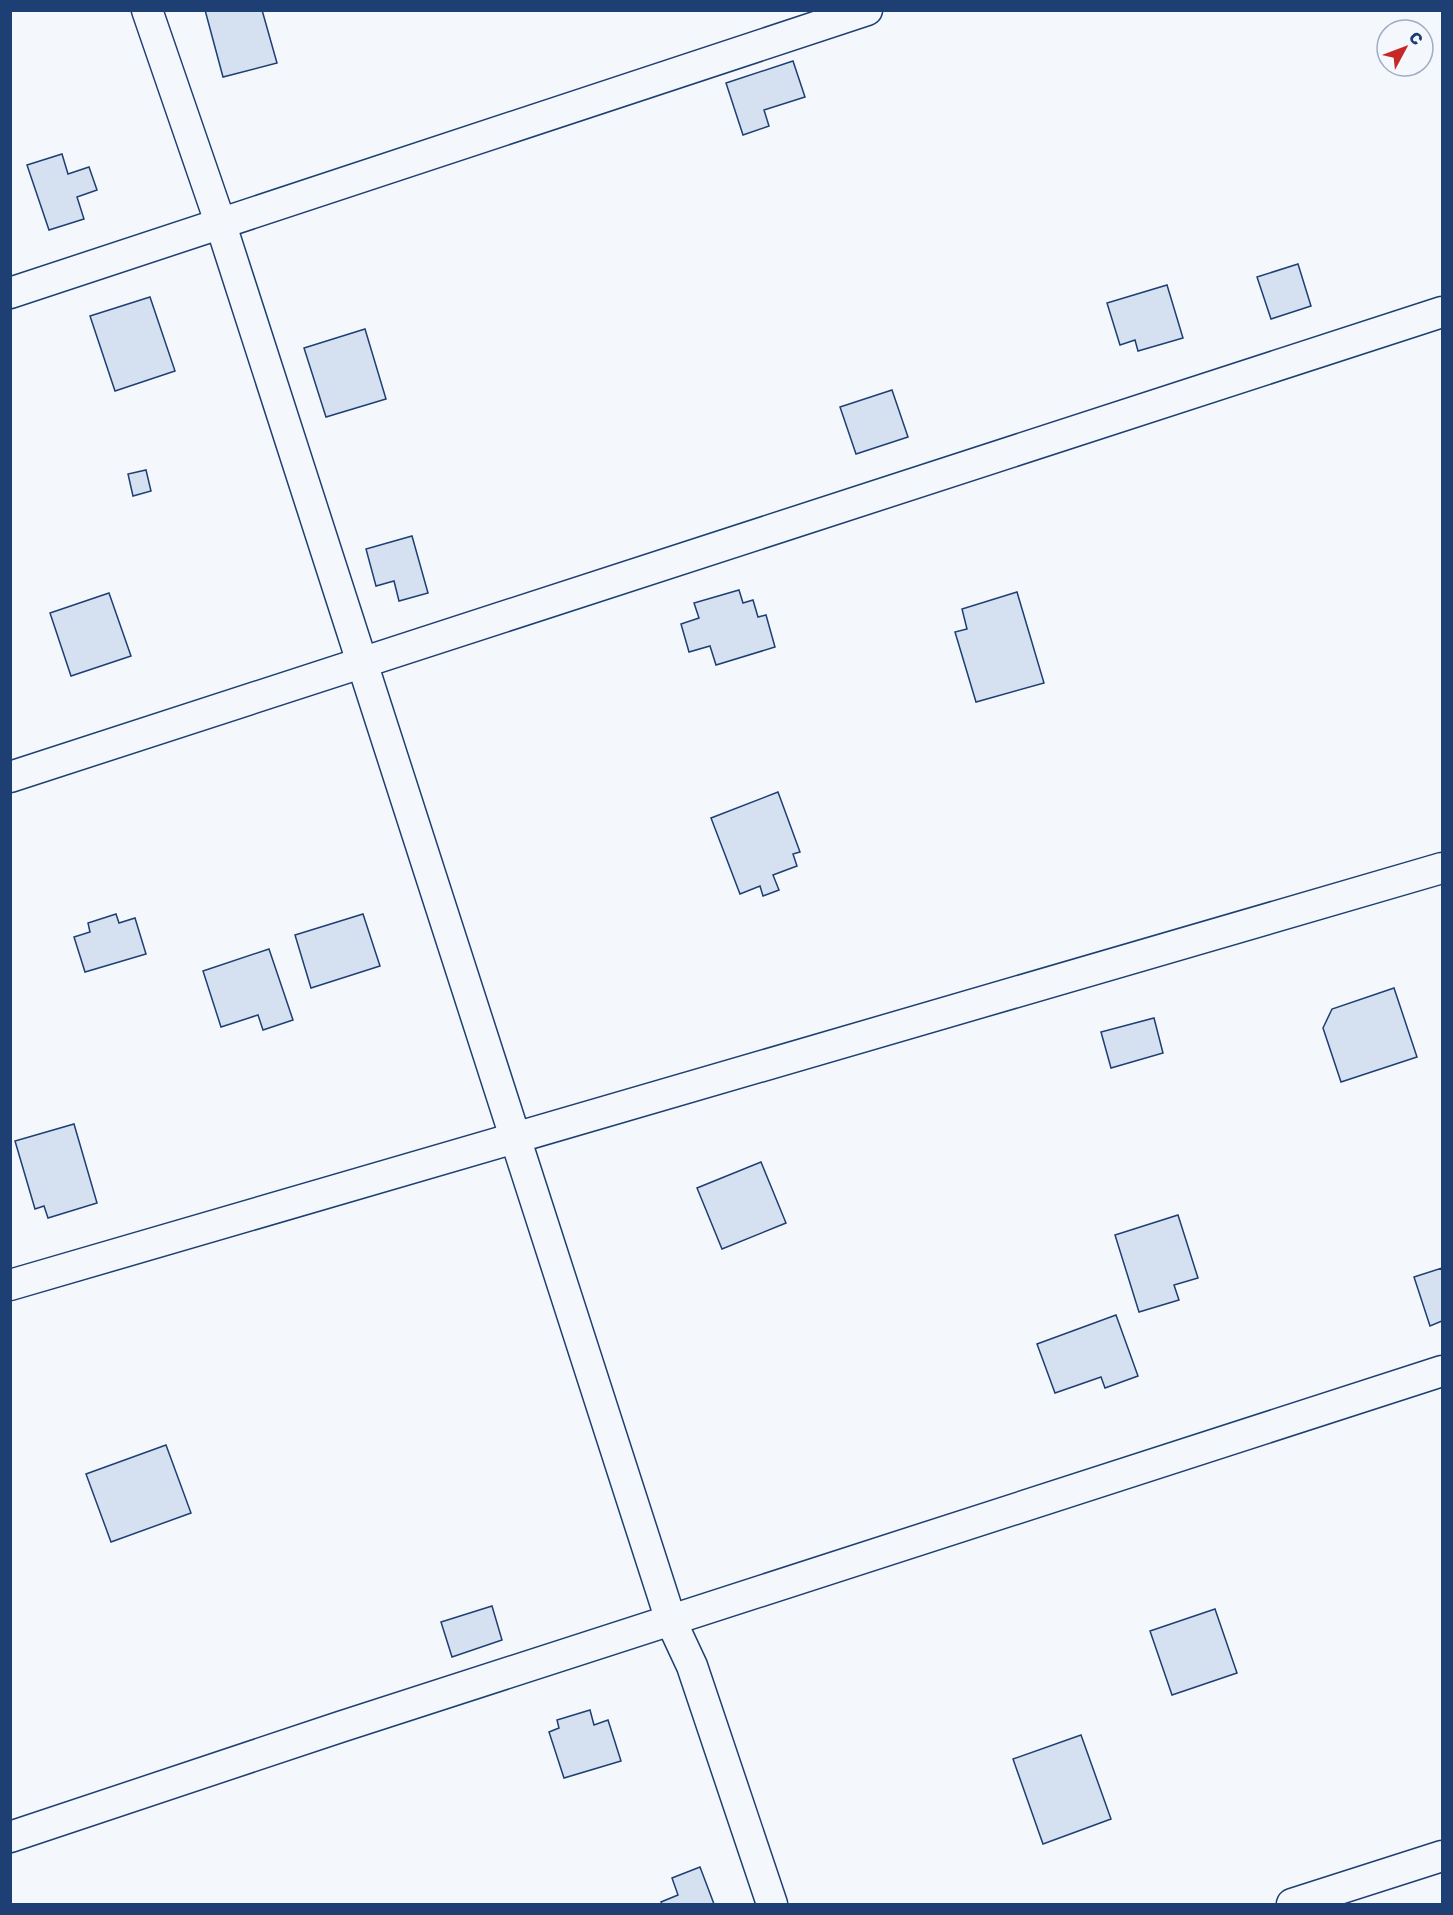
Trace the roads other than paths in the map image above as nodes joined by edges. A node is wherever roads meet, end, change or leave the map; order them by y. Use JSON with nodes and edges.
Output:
{"nodes":[{"id":1,"x":147,"y":10,"type":"edge"},
{"id":2,"x":867,"y":10,"type":"edge"},
{"id":3,"x":220,"y":225,"type":"junction"},
{"id":4,"x":10,"y":293,"type":"edge"},
{"id":5,"x":1443,"y":312,"type":"edge"},
{"id":6,"x":362,"y":664,"type":"junction"},
{"id":7,"x":10,"y":777,"type":"edge"},
{"id":8,"x":1443,"y":868,"type":"edge"},
{"id":9,"x":514,"y":1138,"type":"junction"},
{"id":10,"x":10,"y":1285,"type":"edge"},
{"id":11,"x":1443,"y":1371,"type":"edge"},
{"id":12,"x":671,"y":1621,"type":"junction"},
{"id":13,"x":10,"y":1837,"type":"edge"},
{"id":14,"x":1443,"y":1856,"type":"edge"},
{"id":15,"x":772,"y":1905,"type":"edge"},
{"id":16,"x":1292,"y":1905,"type":"edge"}],
"edges":[{"from":1,"to":3,"type":"street"},
{"from":2,"to":3,"type":"street"},
{"from":3,"to":4,"type":"street"},
{"from":3,"to":6,"type":"street"},
{"from":5,"to":6,"type":"street"},
{"from":6,"to":7,"type":"street"},
{"from":6,"to":9,"type":"street"},
{"from":8,"to":9,"type":"street"},
{"from":9,"to":10,"type":"street"},
{"from":9,"to":12,"type":"street"},
{"from":11,"to":12,"type":"street"},
{"from":12,"to":13,"type":"street"},
{"from":12,"to":15,"type":"street"},
{"from":14,"to":16,"type":"street"}]}
